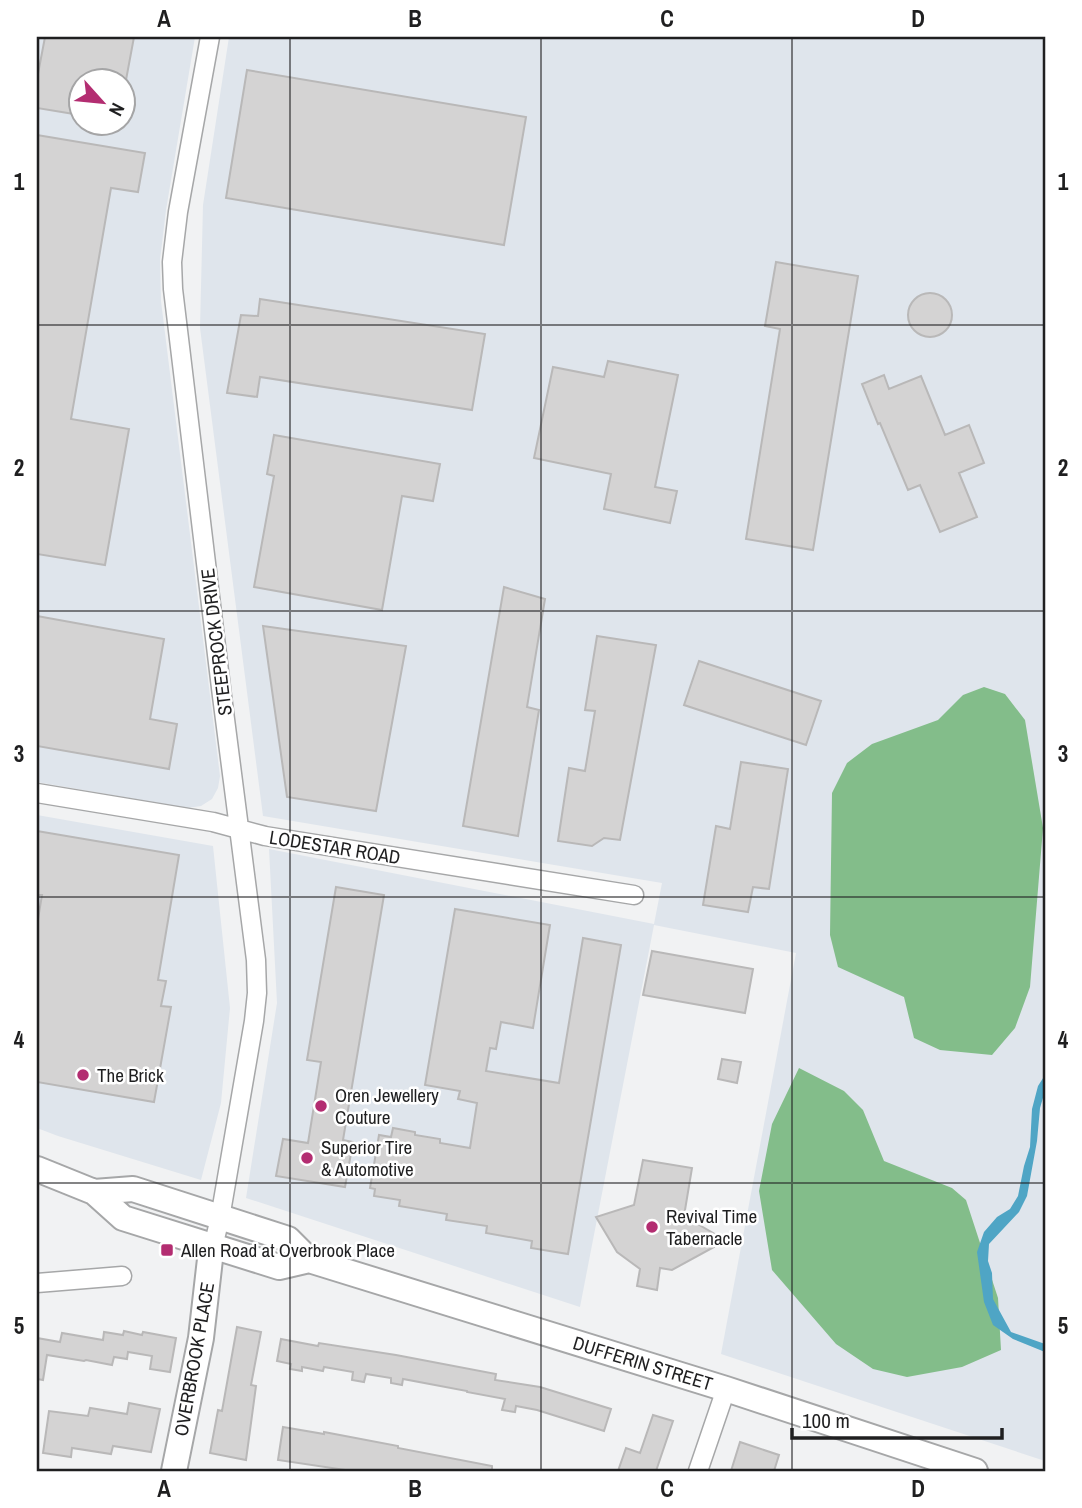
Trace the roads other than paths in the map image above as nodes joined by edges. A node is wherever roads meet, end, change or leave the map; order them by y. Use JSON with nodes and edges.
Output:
{"nodes":[{"id":1,"x":210,"y":37,"type":"edge"},
{"id":2,"x":37,"y":793,"type":"edge"},
{"id":3,"x":240,"y":830,"type":"junction"},
{"id":4,"x":634,"y":895,"type":"dead end"},
{"id":5,"x":37,"y":1170,"type":"edge"},
{"id":6,"x":94,"y":1192,"type":"junction"},
{"id":7,"x":220,"y":1218,"type":"junction"},
{"id":8,"x":213,"y":1247,"type":"junction"},
{"id":9,"x":309,"y":1260,"type":"junction"},
{"id":10,"x":122,"y":1276,"type":"dead end"},
{"id":11,"x":37,"y":1283,"type":"edge"},
{"id":12,"x":726,"y":1389,"type":"junction"},
{"id":13,"x":174,"y":1471,"type":"edge"},
{"id":14,"x":698,"y":1471,"type":"edge"},
{"id":15,"x":975,"y":1471,"type":"edge"}],
"edges":[{"from":1,"to":3,"type":"street","name":"STEEPROCK DRIVE"},
{"from":2,"to":3,"type":"street","name":"LODESTAR ROAD"},
{"from":3,"to":4,"type":"street","name":"LODESTAR ROAD"},
{"from":3,"to":7,"type":"street","name":"STEEPROCK DRIVE"},
{"from":5,"to":6,"type":"main road","name":"DUFFERIN STREET"},
{"from":6,"to":7,"type":"main road","name":"DUFFERIN STREET"},
{"from":6,"to":8,"type":"main road","name":"DUFFERIN STREET"},
{"from":7,"to":8,"type":"street","name":"STEEPROCK DRIVE"},
{"from":7,"to":9,"type":"main road","name":"DUFFERIN STREET"},
{"from":8,"to":9,"type":"main road","name":"DUFFERIN STREET"},
{"from":8,"to":13,"type":"main road","name":"OVERBROOK PLACE"},
{"from":9,"to":12,"type":"main road","name":"DUFFERIN STREET"},
{"from":10,"to":11,"type":"street"},
{"from":12,"to":14,"type":"street"},
{"from":12,"to":15,"type":"main road","name":"DUFFERIN STREET"}]}
